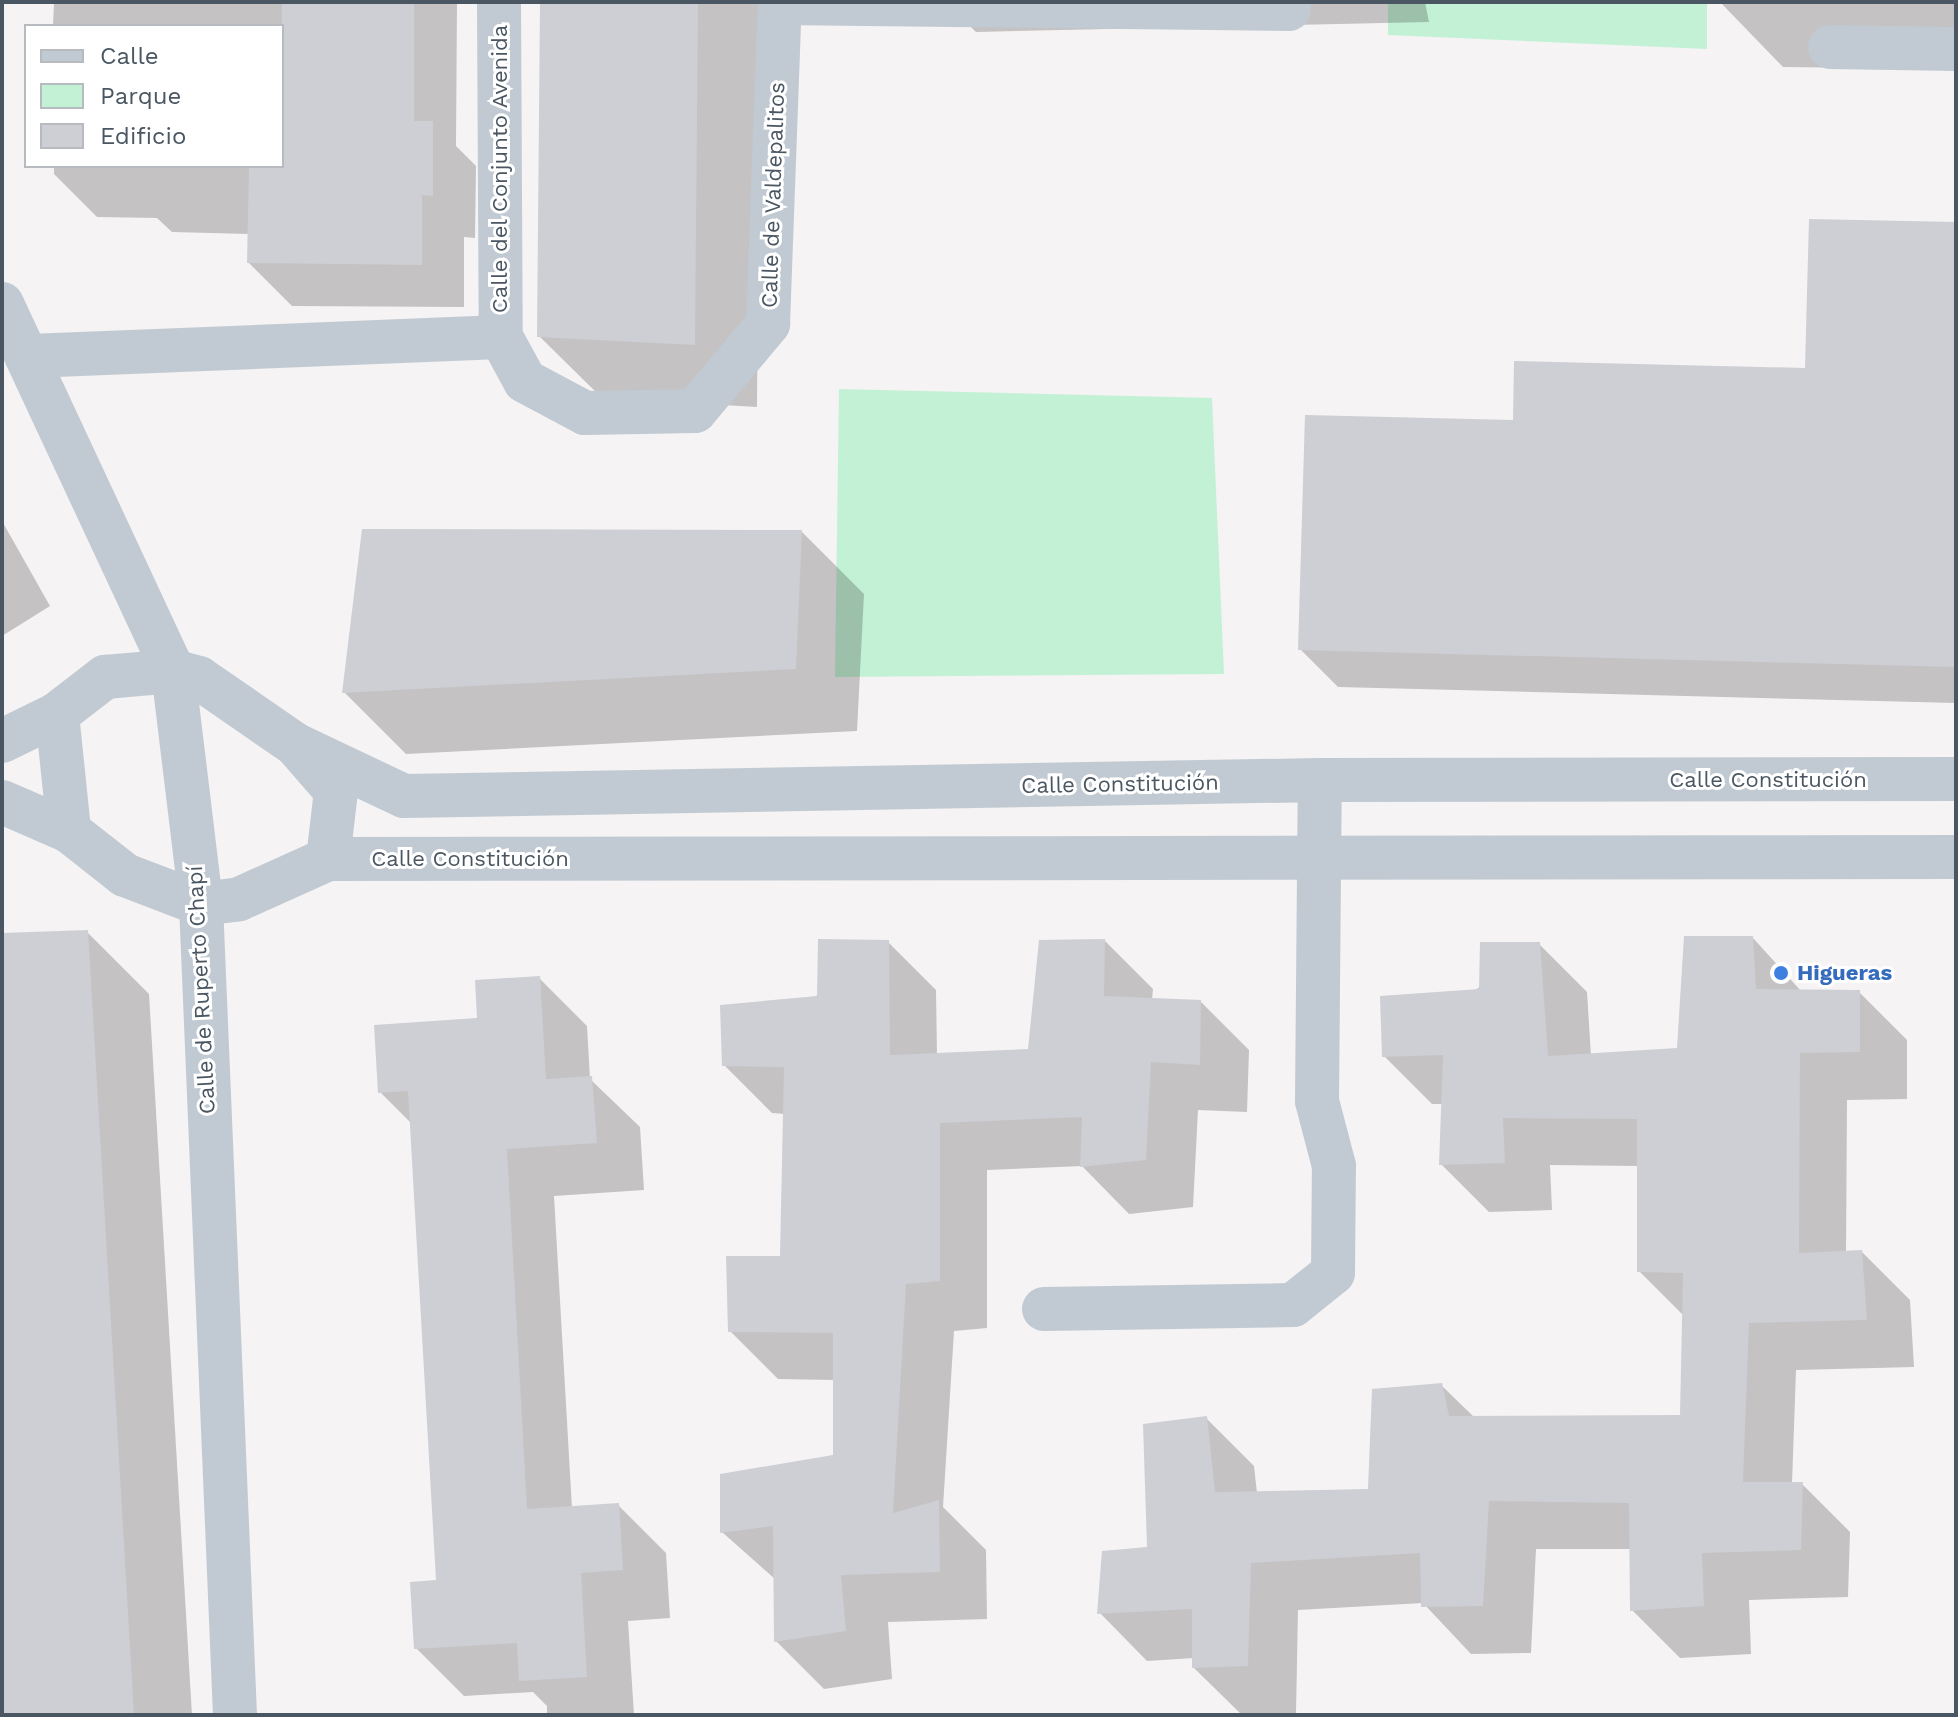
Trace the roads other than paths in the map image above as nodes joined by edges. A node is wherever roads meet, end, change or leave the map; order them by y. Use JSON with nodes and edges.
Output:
{"nodes":[{"id":1,"x":499,"y":2,"type":"edge"},
{"id":2,"x":1289,"y":9,"type":"dead end"},
{"id":3,"x":1830,"y":47,"type":"dead end"},
{"id":4,"x":1956,"y":49,"type":"edge"},
{"id":5,"x":2,"y":304,"type":"edge"},
{"id":6,"x":501,"y":337,"type":"junction"},
{"id":7,"x":30,"y":356,"type":"junction"},
{"id":8,"x":173,"y":671,"type":"junction"},
{"id":9,"x":57,"y":714,"type":"junction"},
{"id":10,"x":2,"y":741,"type":"edge"},
{"id":11,"x":296,"y":745,"type":"junction"},
{"id":12,"x":1956,"y":779,"type":"edge"},
{"id":13,"x":1320,"y":780,"type":"junction"},
{"id":14,"x":2,"y":802,"type":"edge"},
{"id":15,"x":69,"y":831,"type":"junction"},
{"id":16,"x":1956,"y":857,"type":"edge"},
{"id":17,"x":328,"y":859,"type":"junction"},
{"id":18,"x":1319,"y":861,"type":"junction"},
{"id":19,"x":201,"y":904,"type":"junction"},
{"id":20,"x":1044,"y":1309,"type":"dead end"},
{"id":21,"x":235,"y":1715,"type":"edge"}],
"edges":[{"from":1,"to":6,"type":"street","name":"Calle del Conjunto Avenida"},
{"from":2,"to":6,"type":"street","name":"Calle de Valdepalitos"},
{"from":3,"to":4,"type":"street"},
{"from":5,"to":7,"type":"street","name":"Calle de Ruperto Chapí"},
{"from":6,"to":7,"type":"street"},
{"from":7,"to":8,"type":"street","name":"Calle de Ruperto Chapí"},
{"from":8,"to":9,"type":"street","name":"Calle Constitución"},
{"from":8,"to":11,"type":"street","name":"Calle Constitución"},
{"from":8,"to":19,"type":"street","name":"Calle de Ruperto Chapí"},
{"from":9,"to":10,"type":"street","name":"Calle Constitución"},
{"from":9,"to":15,"type":"street"},
{"from":11,"to":13,"type":"street","name":"Calle Constitución"},
{"from":11,"to":17,"type":"street","name":"Calle Constitución"},
{"from":12,"to":13,"type":"street","name":"Calle Constitución"},
{"from":13,"to":18,"type":"street"},
{"from":14,"to":15,"type":"street","name":"Calle Constitución"},
{"from":15,"to":19,"type":"street","name":"Calle Constitución"},
{"from":16,"to":18,"type":"street","name":"Calle Constitución"},
{"from":17,"to":18,"type":"street","name":"Calle Constitución"},
{"from":17,"to":19,"type":"street","name":"Calle Constitución"},
{"from":18,"to":20,"type":"street"},
{"from":19,"to":21,"type":"street","name":"Calle de Ruperto Chapí"}]}
